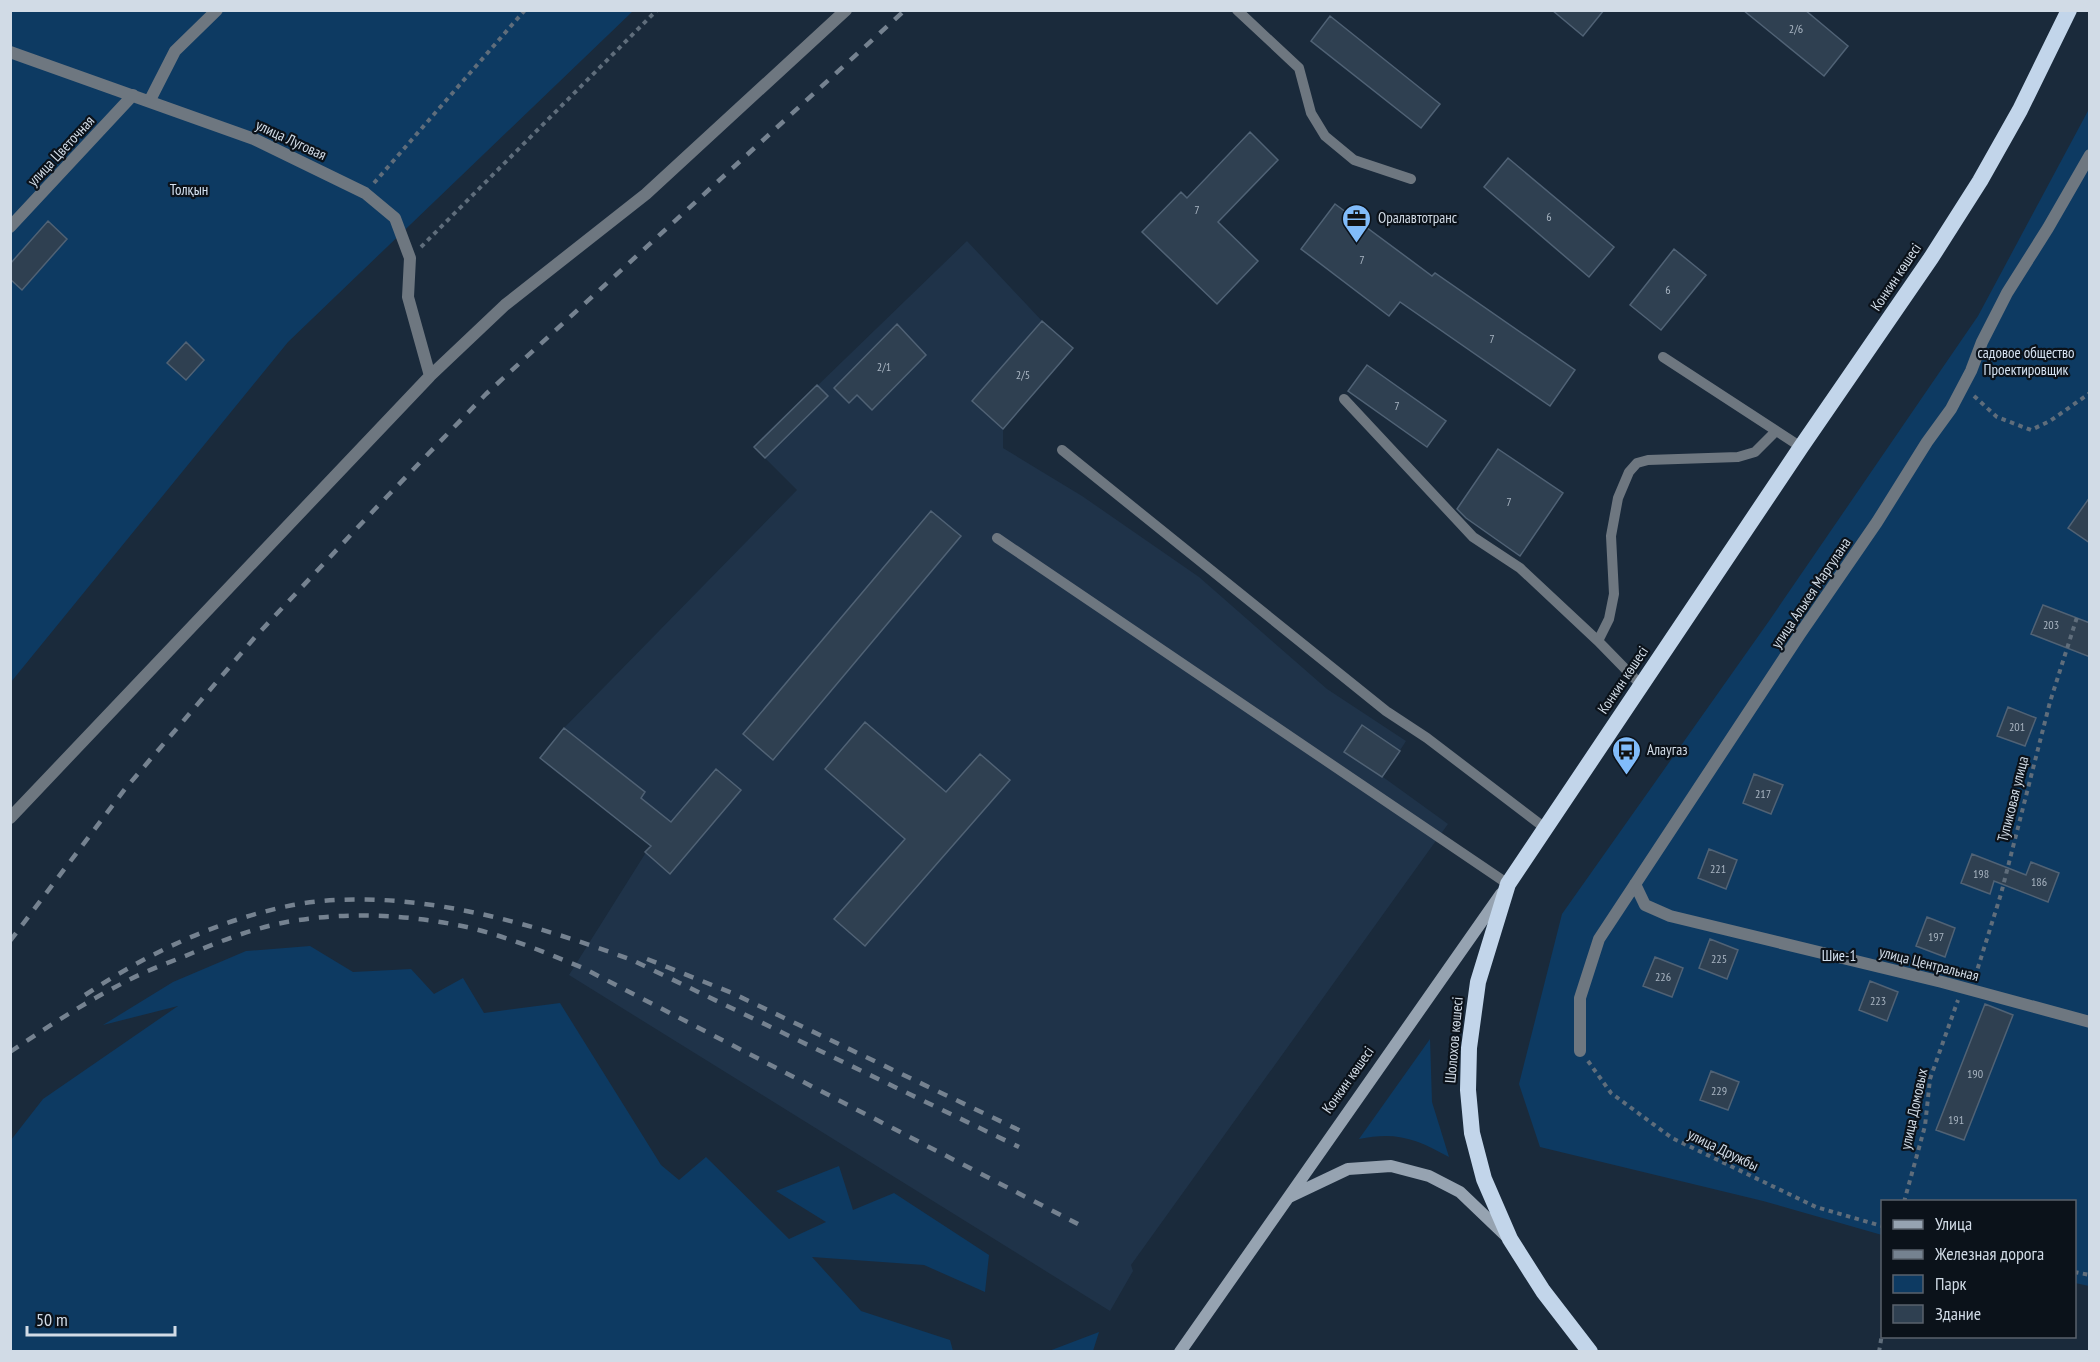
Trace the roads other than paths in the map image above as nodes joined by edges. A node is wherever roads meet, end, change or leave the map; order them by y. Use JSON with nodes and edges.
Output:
{"nodes":[{"id":1,"x":217,"y":10,"type":"edge"},
{"id":2,"x":846,"y":10,"type":"edge"},
{"id":3,"x":1237,"y":10,"type":"edge"},
{"id":4,"x":2069,"y":10,"type":"edge"},
{"id":5,"x":10,"y":52,"type":"edge"},
{"id":6,"x":133,"y":95,"type":"junction"},
{"id":7,"x":150,"y":100,"type":"junction"},
{"id":8,"x":2090,"y":155,"type":"edge"},
{"id":9,"x":1411,"y":179,"type":"dead end"},
{"id":10,"x":10,"y":227,"type":"edge"},
{"id":11,"x":1663,"y":357,"type":"dead end"},
{"id":12,"x":430,"y":376,"type":"junction"},
{"id":13,"x":1344,"y":399,"type":"dead end"},
{"id":14,"x":1776,"y":431,"type":"junction"},
{"id":15,"x":1801,"y":447,"type":"junction"},
{"id":16,"x":1062,"y":450,"type":"dead end"},
{"id":17,"x":997,"y":538,"type":"dead end"},
{"id":18,"x":1598,"y":641,"type":"junction"},
{"id":19,"x":1641,"y":686,"type":"junction"},
{"id":20,"x":10,"y":818,"type":"edge"},
{"id":21,"x":1545,"y":828,"type":"junction"},
{"id":22,"x":1508,"y":884,"type":"junction"},
{"id":23,"x":1635,"y":884,"type":"junction"},
{"id":24,"x":2090,"y":1022,"type":"edge"},
{"id":25,"x":1580,"y":1051,"type":"road end"},
{"id":26,"x":1288,"y":1198,"type":"junction"},
{"id":27,"x":1510,"y":1239,"type":"junction"},
{"id":28,"x":1180,"y":1352,"type":"edge"},
{"id":29,"x":1590,"y":1352,"type":"edge"}],
"edges":[{"from":1,"to":7,"type":"street"},
{"from":2,"to":12,"type":"street"},
{"from":3,"to":9,"type":"lane"},
{"from":4,"to":15,"type":"highway","name":"Конкин көшесі"},
{"from":5,"to":6,"type":"street","name":"улица Луговая"},
{"from":6,"to":7,"type":"street","name":"улица Луговая"},
{"from":6,"to":10,"type":"street","name":"улица Цветочная"},
{"from":7,"to":12,"type":"street","name":"улица Луговая"},
{"from":8,"to":23,"type":"street","name":"улица Алькея Маргулана"},
{"from":11,"to":14,"type":"lane"},
{"from":12,"to":20,"type":"street"},
{"from":13,"to":18,"type":"lane"},
{"from":14,"to":15,"type":"lane"},
{"from":14,"to":18,"type":"lane"},
{"from":15,"to":19,"type":"highway","name":"Конкин көшесі"},
{"from":16,"to":21,"type":"lane"},
{"from":17,"to":22,"type":"lane"},
{"from":18,"to":19,"type":"lane"},
{"from":19,"to":21,"type":"highway","name":"Конкин көшесі"},
{"from":21,"to":22,"type":"highway","name":"Конкин көшесі"},
{"from":22,"to":26,"type":"main road","name":"Конкин көшесі"},
{"from":22,"to":27,"type":"highway","name":"Шолохов көшесі"},
{"from":23,"to":24,"type":"street","name":"улица Центральная"},
{"from":23,"to":25,"type":"street","name":"улица Алькея Маргулана"},
{"from":26,"to":27,"type":"main road"},
{"from":26,"to":28,"type":"main road","name":"Конкин көшесі"},
{"from":27,"to":29,"type":"highway","name":"Шолохов көшесі"}]}
